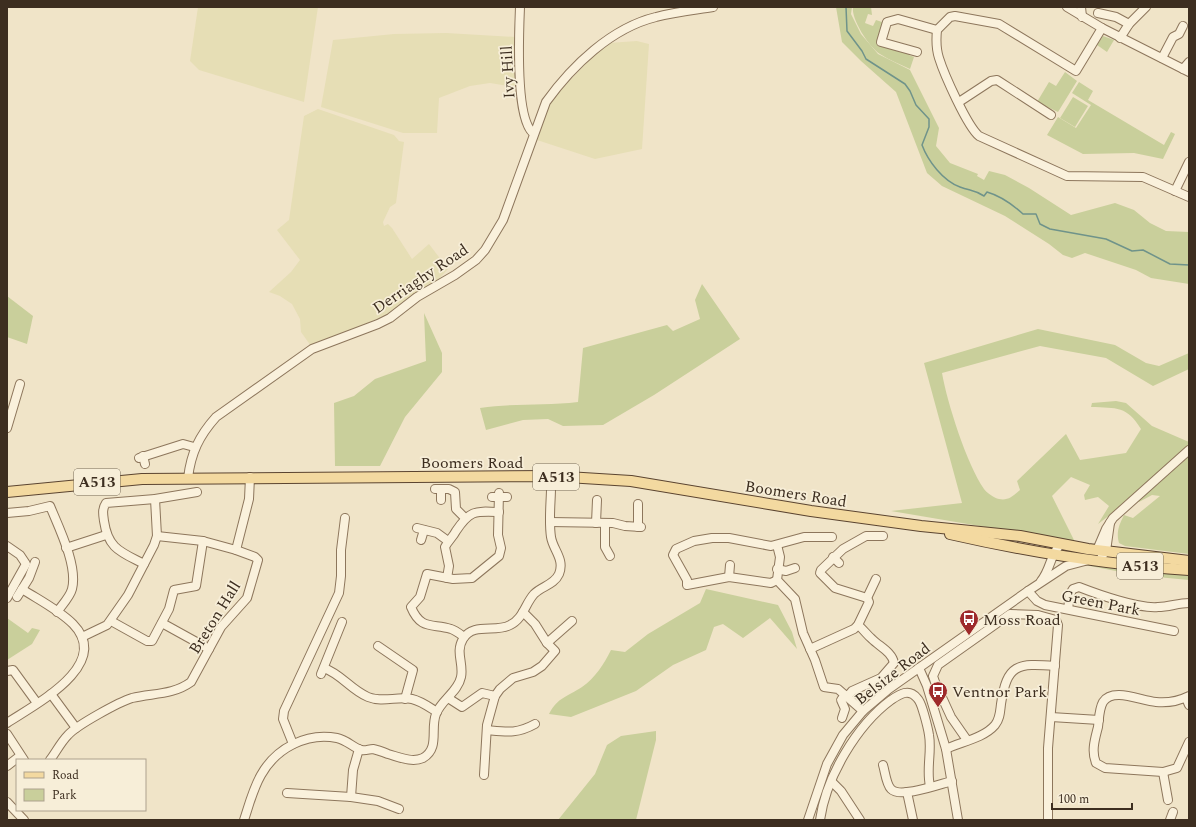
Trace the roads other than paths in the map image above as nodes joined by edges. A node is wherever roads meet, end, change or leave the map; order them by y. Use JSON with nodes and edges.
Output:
{"nodes":[{"id":1,"x":520,"y":7,"type":"edge"},
{"id":2,"x":713,"y":7,"type":"edge"},
{"id":3,"x":1067,"y":7,"type":"edge"},
{"id":4,"x":1081,"y":7,"type":"edge"},
{"id":5,"x":1146,"y":7,"type":"edge"},
{"id":6,"x":1098,"y":13,"type":"dead end"},
{"id":7,"x":1082,"y":17,"type":"junction"},
{"id":8,"x":1129,"y":24,"type":"junction"},
{"id":9,"x":1183,"y":26,"type":"dead end"},
{"id":10,"x":1102,"y":28,"type":"junction"},
{"id":11,"x":937,"y":30,"type":"junction"},
{"id":12,"x":1120,"y":38,"type":"junction"},
{"id":13,"x":917,"y":52,"type":"dead end"},
{"id":14,"x":1162,"y":58,"type":"junction"},
{"id":15,"x":1189,"y":62,"type":"edge"},
{"id":16,"x":1186,"y":70,"type":"edge"},
{"id":17,"x":959,"y":102,"type":"junction"},
{"id":18,"x":1051,"y":115,"type":"dead end"},
{"id":19,"x":533,"y":133,"type":"junction"},
{"id":20,"x":1189,"y":162,"type":"edge"},
{"id":21,"x":1175,"y":191,"type":"junction"},
{"id":22,"x":1189,"y":198,"type":"edge"},
{"id":23,"x":20,"y":384,"type":"dead end"},
{"id":24,"x":7,"y":428,"type":"edge"},
{"id":25,"x":194,"y":447,"type":"junction"},
{"id":26,"x":1189,"y":450,"type":"edge"},
{"id":27,"x":143,"y":459,"type":"dead end"},
{"id":28,"x":551,"y":476,"type":"junction"},
{"id":29,"x":250,"y":477,"type":"junction"},
{"id":30,"x":188,"y":478,"type":"junction"},
{"id":31,"x":7,"y":492,"type":"edge"},
{"id":32,"x":196,"y":495,"type":"dead end"},
{"id":33,"x":499,"y":496,"type":"dead end"},
{"id":34,"x":155,"y":499,"type":"junction"},
{"id":35,"x":441,"y":500,"type":"dead end"},
{"id":36,"x":597,"y":500,"type":"dead end"},
{"id":37,"x":636,"y":509,"type":"dead end"},
{"id":38,"x":499,"y":512,"type":"junction"},
{"id":39,"x":8,"y":515,"type":"edge"},
{"id":40,"x":466,"y":518,"type":"junction"},
{"id":41,"x":550,"y":522,"type":"junction"},
{"id":42,"x":347,"y":523,"type":"dead end"},
{"id":43,"x":596,"y":523,"type":"junction"},
{"id":44,"x":605,"y":523,"type":"junction"},
{"id":45,"x":921,"y":526,"type":"junction"},
{"id":46,"x":106,"y":534,"type":"junction"},
{"id":47,"x":157,"y":536,"type":"junction"},
{"id":48,"x":883,"y":536,"type":"dead end"},
{"id":49,"x":832,"y":537,"type":"dead end"},
{"id":50,"x":421,"y":540,"type":"dead end"},
{"id":51,"x":448,"y":541,"type":"junction"},
{"id":52,"x":203,"y":542,"type":"junction"},
{"id":53,"x":778,"y":545,"type":"junction"},
{"id":54,"x":7,"y":546,"type":"edge"},
{"id":55,"x":66,"y":548,"type":"junction"},
{"id":56,"x":236,"y":550,"type":"junction"},
{"id":57,"x":1058,"y":551,"type":"junction"},
{"id":58,"x":1101,"y":552,"type":"junction"},
{"id":59,"x":610,"y":556,"type":"dead end"},
{"id":60,"x":833,"y":557,"type":"junction"},
{"id":61,"x":1092,"y":560,"type":"junction"},
{"id":62,"x":1189,"y":561,"type":"edge"},
{"id":63,"x":35,"y":562,"type":"dead end"},
{"id":64,"x":839,"y":563,"type":"dead end"},
{"id":65,"x":144,"y":564,"type":"junction"},
{"id":66,"x":730,"y":565,"type":"dead end"},
{"id":67,"x":778,"y":568,"type":"junction"},
{"id":68,"x":795,"y":568,"type":"dead end"},
{"id":69,"x":1189,"y":569,"type":"edge"},
{"id":70,"x":1057,"y":572,"type":"junction"},
{"id":71,"x":729,"y":577,"type":"junction"},
{"id":72,"x":447,"y":578,"type":"junction"},
{"id":73,"x":778,"y":580,"type":"junction"},
{"id":74,"x":876,"y":580,"type":"dead end"},
{"id":75,"x":1038,"y":584,"type":"junction"},
{"id":76,"x":22,"y":589,"type":"junction"},
{"id":77,"x":1028,"y":591,"type":"junction"},
{"id":78,"x":17,"y":597,"type":"dead end"},
{"id":79,"x":7,"y":598,"type":"edge"},
{"id":80,"x":867,"y":598,"type":"junction"},
{"id":81,"x":1189,"y":603,"type":"edge"},
{"id":82,"x":1068,"y":609,"type":"junction"},
{"id":83,"x":57,"y":612,"type":"junction"},
{"id":84,"x":523,"y":612,"type":"junction"},
{"id":85,"x":111,"y":621,"type":"junction"},
{"id":86,"x":572,"y":621,"type":"dead end"},
{"id":87,"x":342,"y":622,"type":"dead end"},
{"id":88,"x":162,"y":623,"type":"junction"},
{"id":89,"x":858,"y":626,"type":"junction"},
{"id":90,"x":1174,"y":631,"type":"dead end"},
{"id":91,"x":82,"y":637,"type":"junction"},
{"id":92,"x":464,"y":637,"type":"junction"},
{"id":93,"x":547,"y":643,"type":"junction"},
{"id":94,"x":377,"y":645,"type":"dead end"},
{"id":95,"x":209,"y":649,"type":"junction"},
{"id":96,"x":810,"y":649,"type":"junction"},
{"id":97,"x":1055,"y":666,"type":"junction"},
{"id":98,"x":919,"y":668,"type":"junction"},
{"id":99,"x":7,"y":671,"type":"edge"},
{"id":100,"x":51,"y":694,"type":"junction"},
{"id":101,"x":494,"y":696,"type":"junction"},
{"id":102,"x":846,"y":696,"type":"junction"},
{"id":103,"x":448,"y":698,"type":"junction"},
{"id":104,"x":405,"y":699,"type":"junction"},
{"id":105,"x":1188,"y":700,"type":"edge"},
{"id":106,"x":37,"y":703,"type":"junction"},
{"id":107,"x":863,"y":711,"type":"junction"},
{"id":108,"x":437,"y":712,"type":"junction"},
{"id":109,"x":1050,"y":717,"type":"junction"},
{"id":110,"x":842,"y":718,"type":"dead end"},
{"id":111,"x":1099,"y":720,"type":"junction"},
{"id":112,"x":7,"y":723,"type":"edge"},
{"id":113,"x":535,"y":724,"type":"dead end"},
{"id":114,"x":76,"y":728,"type":"junction"},
{"id":115,"x":487,"y":730,"type":"junction"},
{"id":116,"x":7,"y":734,"type":"edge"},
{"id":117,"x":967,"y":740,"type":"junction"},
{"id":118,"x":1189,"y":742,"type":"edge"},
{"id":119,"x":293,"y":744,"type":"junction"},
{"id":120,"x":359,"y":749,"type":"junction"},
{"id":121,"x":946,"y":749,"type":"junction"},
{"id":122,"x":22,"y":758,"type":"edge"},
{"id":123,"x":51,"y":759,"type":"edge"},
{"id":124,"x":16,"y":761,"type":"edge"},
{"id":125,"x":883,"y":765,"type":"dead end"},
{"id":126,"x":7,"y":766,"type":"edge"},
{"id":127,"x":1163,"y":772,"type":"junction"},
{"id":128,"x":484,"y":776,"type":"dead end"},
{"id":129,"x":952,"y":781,"type":"junction"},
{"id":130,"x":832,"y":782,"type":"junction"},
{"id":131,"x":930,"y":786,"type":"junction"},
{"id":132,"x":907,"y":792,"type":"junction"},
{"id":133,"x":287,"y":793,"type":"dead end"},
{"id":134,"x":351,"y":797,"type":"junction"},
{"id":135,"x":1168,"y":800,"type":"dead end"},
{"id":136,"x":7,"y":802,"type":"edge"},
{"id":137,"x":399,"y":808,"type":"dead end"},
{"id":138,"x":1173,"y":812,"type":"dead end"},
{"id":139,"x":24,"y":820,"type":"edge"},
{"id":140,"x":244,"y":820,"type":"edge"},
{"id":141,"x":808,"y":820,"type":"edge"},
{"id":142,"x":820,"y":820,"type":"edge"},
{"id":143,"x":860,"y":820,"type":"edge"},
{"id":144,"x":913,"y":820,"type":"edge"},
{"id":145,"x":958,"y":820,"type":"edge"},
{"id":146,"x":1048,"y":820,"type":"edge"},
{"id":147,"x":1170,"y":820,"type":"edge"}],
"edges":[{"from":1,"to":19,"type":"street","name":"Ivy Hill"},
{"from":2,"to":19,"type":"street","name":"Derriaghy Road"},
{"from":3,"to":7,"type":"street"},
{"from":4,"to":7,"type":"street"},
{"from":5,"to":8,"type":"street"},
{"from":6,"to":8,"type":"street"},
{"from":7,"to":10,"type":"street"},
{"from":8,"to":12,"type":"street"},
{"from":9,"to":14,"type":"street"},
{"from":10,"to":11,"type":"street"},
{"from":10,"to":12,"type":"street"},
{"from":11,"to":13,"type":"street"},
{"from":11,"to":17,"type":"street"},
{"from":12,"to":14,"type":"street"},
{"from":14,"to":16,"type":"street"},
{"from":15,"to":16,"type":"street"},
{"from":17,"to":18,"type":"street"},
{"from":17,"to":21,"type":"street"},
{"from":19,"to":25,"type":"street","name":"Derriaghy Road"},
{"from":20,"to":21,"type":"street"},
{"from":21,"to":22,"type":"street"},
{"from":23,"to":24,"type":"street"},
{"from":25,"to":27,"type":"street"},
{"from":25,"to":30,"type":"street","name":"Derriaghy Road"},
{"from":26,"to":58,"type":"street"},
{"from":28,"to":29,"type":"main road","name":"Boomers Road","number":"A513"},
{"from":28,"to":41,"type":"street"},
{"from":28,"to":45,"type":"main road","name":"Boomers Road","number":"A513"},
{"from":29,"to":30,"type":"main road","name":"Boomers Road","number":"A513"},
{"from":29,"to":56,"type":"street"},
{"from":30,"to":31,"type":"main road","number":"A513"},
{"from":32,"to":34,"type":"street"},
{"from":33,"to":38,"type":"street"},
{"from":34,"to":46,"type":"street"},
{"from":34,"to":47,"type":"street"},
{"from":35,"to":40,"type":"street"},
{"from":36,"to":43,"type":"street"},
{"from":37,"to":44,"type":"street"},
{"from":38,"to":40,"type":"street"},
{"from":38,"to":72,"type":"street"},
{"from":39,"to":55,"type":"street"},
{"from":40,"to":51,"type":"street"},
{"from":41,"to":43,"type":"street"},
{"from":41,"to":84,"type":"street"},
{"from":42,"to":119,"type":"street"},
{"from":43,"to":44,"type":"street"},
{"from":44,"to":59,"type":"street"},
{"from":45,"to":57,"type":"main road","name":"Boomers Road","number":"A513"},
{"from":45,"to":57,"type":"main road","name":"Boomers Road","number":"A513"},
{"from":46,"to":55,"type":"street"},
{"from":46,"to":65,"type":"street"},
{"from":47,"to":52,"type":"street","name":"Breton Hall"},
{"from":47,"to":65,"type":"street"},
{"from":48,"to":60,"type":"street"},
{"from":49,"to":53,"type":"street"},
{"from":50,"to":51,"type":"street"},
{"from":51,"to":72,"type":"street"},
{"from":52,"to":56,"type":"street","name":"Breton Hall"},
{"from":52,"to":88,"type":"street"},
{"from":53,"to":67,"type":"street"},
{"from":53,"to":71,"type":"street"},
{"from":54,"to":79,"type":"street"},
{"from":55,"to":83,"type":"street"},
{"from":56,"to":95,"type":"street","name":"Breton Hall"},
{"from":57,"to":58,"type":"main road","number":"A513"},
{"from":57,"to":61,"type":"main road","number":"A513"},
{"from":57,"to":70,"type":"street"},
{"from":57,"to":75,"type":"street","name":"Belsize Road"},
{"from":58,"to":61,"type":"street","name":"Belsize Road"},
{"from":58,"to":62,"type":"main road","number":"A513"},
{"from":58,"to":69,"type":"main road","number":"A513"},
{"from":60,"to":64,"type":"street"},
{"from":60,"to":80,"type":"street"},
{"from":61,"to":69,"type":"main road","number":"A513"},
{"from":61,"to":70,"type":"street","name":"Belsize Road"},
{"from":63,"to":76,"type":"street"},
{"from":65,"to":85,"type":"street"},
{"from":66,"to":71,"type":"street"},
{"from":67,"to":68,"type":"street"},
{"from":67,"to":73,"type":"street"},
{"from":70,"to":75,"type":"street","name":"Belsize Road"},
{"from":71,"to":73,"type":"street"},
{"from":72,"to":92,"type":"street"},
{"from":73,"to":96,"type":"street"},
{"from":74,"to":80,"type":"street"},
{"from":75,"to":77,"type":"street","name":"Belsize Road"},
{"from":76,"to":78,"type":"street"},
{"from":76,"to":83,"type":"street"},
{"from":77,"to":82,"type":"street","name":"Green Park"},
{"from":77,"to":98,"type":"street","name":"Belsize Road"},
{"from":80,"to":89,"type":"street"},
{"from":81,"to":82,"type":"street"},
{"from":82,"to":90,"type":"street","name":"Green Park"},
{"from":83,"to":91,"type":"street"},
{"from":84,"to":92,"type":"street"},
{"from":84,"to":93,"type":"street"},
{"from":85,"to":88,"type":"street"},
{"from":85,"to":91,"type":"street"},
{"from":86,"to":93,"type":"street"},
{"from":87,"to":104,"type":"street"},
{"from":88,"to":95,"type":"street"},
{"from":89,"to":96,"type":"street"},
{"from":89,"to":102,"type":"street"},
{"from":91,"to":100,"type":"street"},
{"from":92,"to":103,"type":"street"},
{"from":93,"to":101,"type":"street"},
{"from":94,"to":104,"type":"street"},
{"from":95,"to":114,"type":"street","name":"Breton Hall"},
{"from":96,"to":102,"type":"street"},
{"from":97,"to":109,"type":"street"},
{"from":97,"to":117,"type":"street"},
{"from":97,"to":117,"type":"street"},
{"from":98,"to":107,"type":"street","name":"Belsize Road"},
{"from":98,"to":121,"type":"street"},
{"from":99,"to":106,"type":"street"},
{"from":100,"to":106,"type":"street"},
{"from":100,"to":114,"type":"street"},
{"from":101,"to":103,"type":"street"},
{"from":101,"to":115,"type":"street"},
{"from":102,"to":107,"type":"street"},
{"from":102,"to":110,"type":"street"},
{"from":103,"to":108,"type":"street"},
{"from":104,"to":108,"type":"street"},
{"from":105,"to":111,"type":"street"},
{"from":106,"to":112,"type":"street"},
{"from":107,"to":141,"type":"street","name":"Belsize Road"},
{"from":108,"to":120,"type":"street"},
{"from":109,"to":111,"type":"street"},
{"from":109,"to":146,"type":"street"},
{"from":111,"to":127,"type":"street"},
{"from":113,"to":115,"type":"street"},
{"from":114,"to":123,"type":"street","name":"Breton Hall"},
{"from":115,"to":128,"type":"street"},
{"from":116,"to":122,"type":"street"},
{"from":117,"to":121,"type":"street"},
{"from":118,"to":127,"type":"street"},
{"from":119,"to":120,"type":"street"},
{"from":119,"to":140,"type":"street"},
{"from":120,"to":134,"type":"street"},
{"from":121,"to":129,"type":"street"},
{"from":124,"to":126,"type":"street"},
{"from":125,"to":132,"type":"street"},
{"from":127,"to":135,"type":"street"},
{"from":129,"to":131,"type":"street"},
{"from":129,"to":145,"type":"street"},
{"from":130,"to":131,"type":"street"},
{"from":130,"to":142,"type":"street"},
{"from":130,"to":143,"type":"street"},
{"from":131,"to":132,"type":"street"},
{"from":132,"to":144,"type":"street"},
{"from":133,"to":134,"type":"street"},
{"from":134,"to":137,"type":"street"},
{"from":136,"to":139,"type":"street"},
{"from":138,"to":147,"type":"street"}]}
